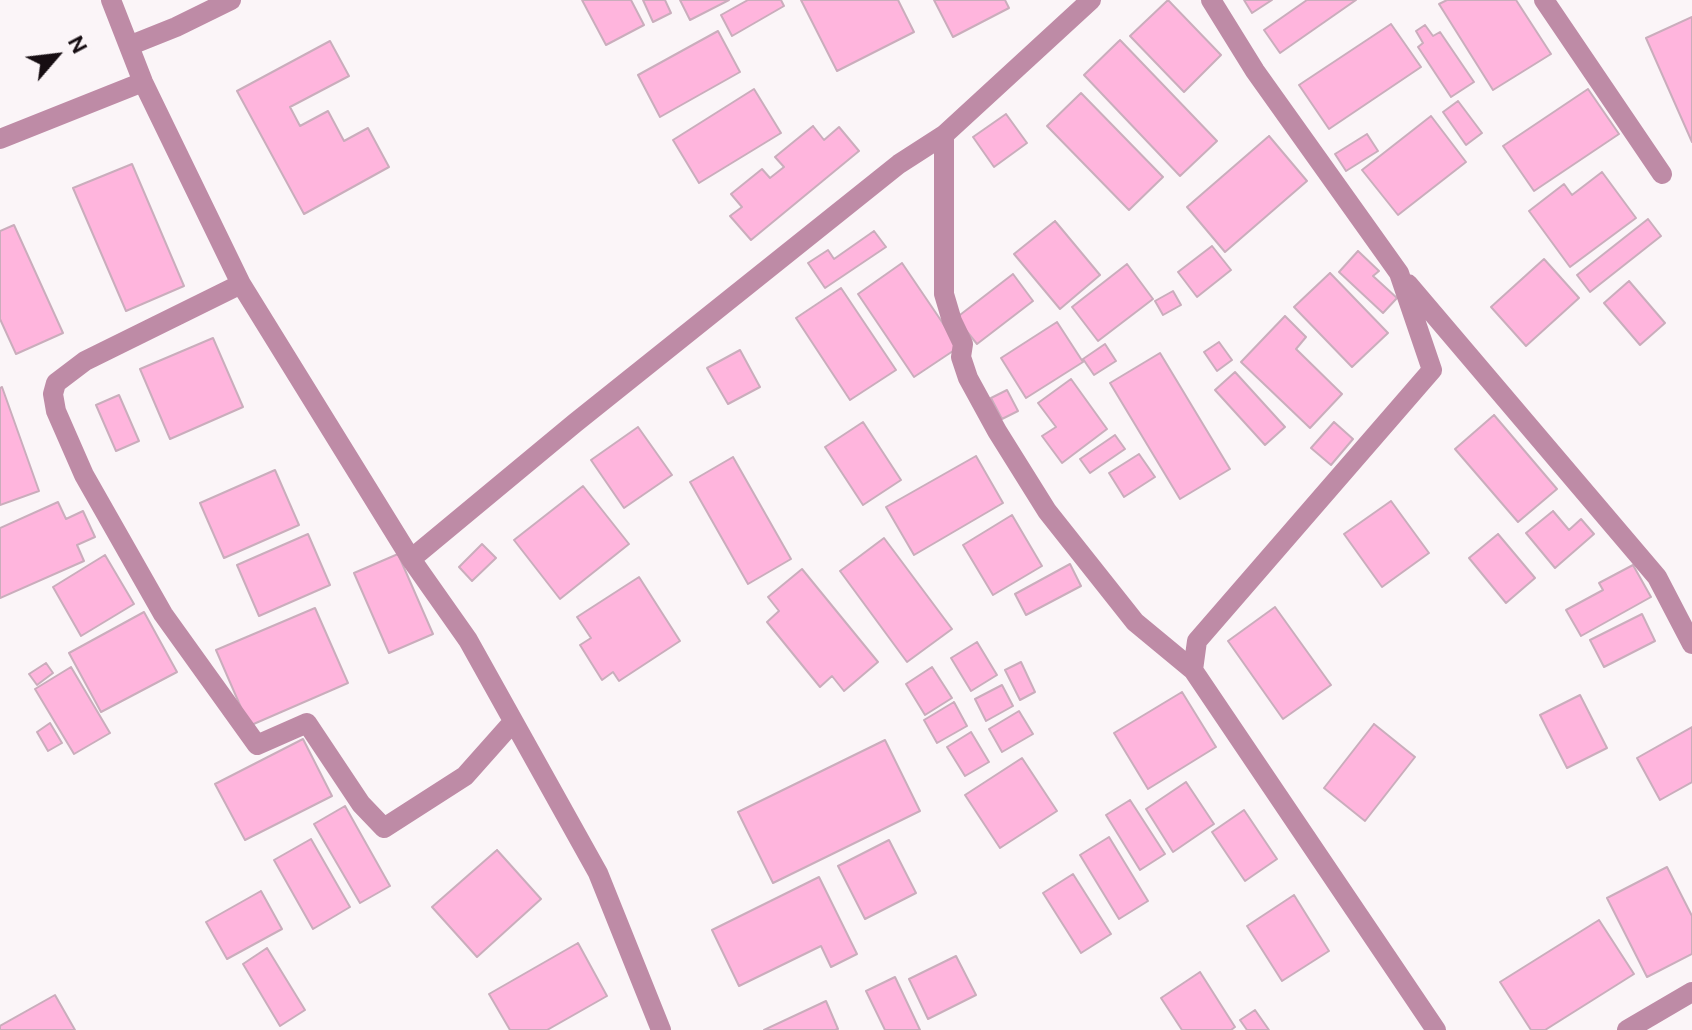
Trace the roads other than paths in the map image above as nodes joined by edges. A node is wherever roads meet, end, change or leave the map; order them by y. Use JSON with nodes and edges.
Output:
{"nodes":[{"id":1,"x":111,"y":0,"type":"edge"},
{"id":2,"x":231,"y":0,"type":"edge"},
{"id":3,"x":1091,"y":0,"type":"edge"},
{"id":4,"x":1211,"y":0,"type":"edge"},
{"id":5,"x":1544,"y":0,"type":"edge"},
{"id":6,"x":131,"y":45,"type":"junction"},
{"id":7,"x":143,"y":82,"type":"junction"},
{"id":8,"x":944,"y":135,"type":"junction"},
{"id":9,"x":0,"y":139,"type":"edge"},
{"id":10,"x":1662,"y":174,"type":"dead end"},
{"id":11,"x":1399,"y":273,"type":"junction"},
{"id":12,"x":241,"y":284,"type":"junction"},
{"id":13,"x":411,"y":559,"type":"junction"},
{"id":14,"x":1692,"y":644,"type":"edge"},
{"id":15,"x":1193,"y":670,"type":"junction"},
{"id":16,"x":513,"y":722,"type":"junction"},
{"id":17,"x":1692,"y":992,"type":"edge"},
{"id":18,"x":661,"y":1030,"type":"edge"},
{"id":19,"x":1436,"y":1030,"type":"edge"},
{"id":20,"x":1627,"y":1030,"type":"edge"}],
"edges":[{"from":1,"to":6,"type":"street"},
{"from":2,"to":6,"type":"street"},
{"from":3,"to":8,"type":"street"},
{"from":4,"to":11,"type":"street"},
{"from":5,"to":10,"type":"street"},
{"from":6,"to":7,"type":"street"},
{"from":7,"to":9,"type":"street"},
{"from":7,"to":12,"type":"street"},
{"from":8,"to":13,"type":"street"},
{"from":8,"to":15,"type":"street"},
{"from":11,"to":14,"type":"street"},
{"from":11,"to":15,"type":"street"},
{"from":12,"to":13,"type":"street"},
{"from":12,"to":16,"type":"street"},
{"from":13,"to":16,"type":"street"},
{"from":15,"to":19,"type":"street"},
{"from":16,"to":18,"type":"street"},
{"from":17,"to":20,"type":"street"}]}
